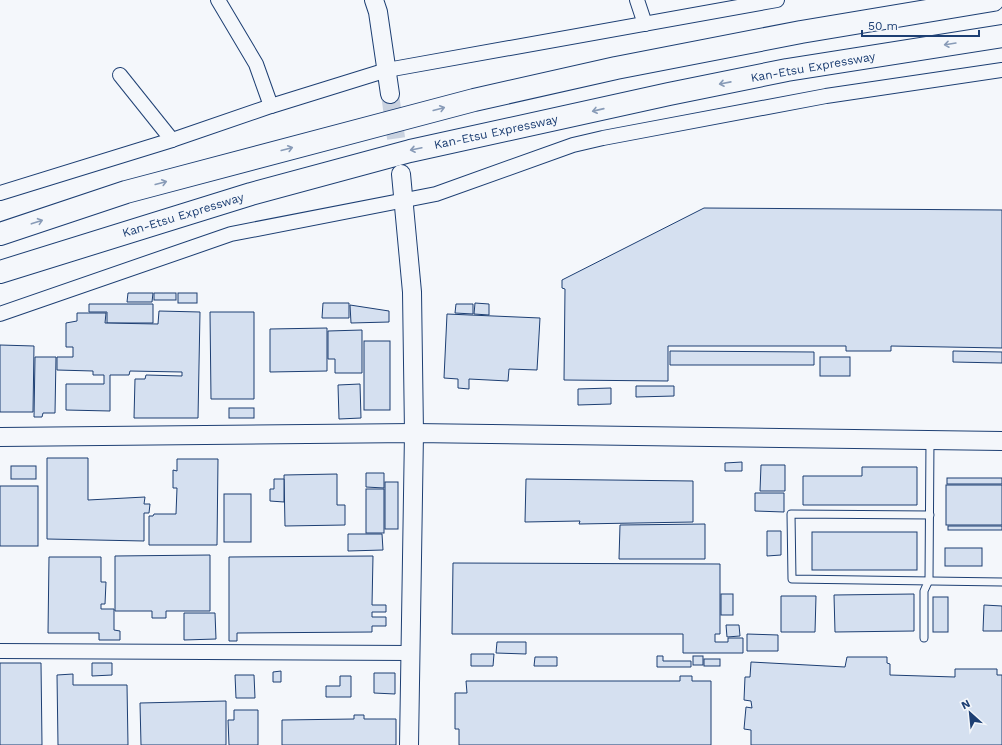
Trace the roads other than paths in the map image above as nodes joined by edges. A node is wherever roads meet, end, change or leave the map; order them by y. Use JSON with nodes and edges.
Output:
{"nodes":[{"id":1,"x":218,"y":0,"type":"edge"},
{"id":2,"x":374,"y":0,"type":"edge"},
{"id":3,"x":637,"y":0,"type":"edge"},
{"id":4,"x":777,"y":0,"type":"edge"},
{"id":5,"x":993,"y":0,"type":"edge"},
{"id":6,"x":645,"y":24,"type":"junction"},
{"id":7,"x":1002,"y":36,"type":"edge"},
{"id":8,"x":387,"y":70,"type":"junction"},
{"id":9,"x":1002,"y":70,"type":"edge"},
{"id":10,"x":120,"y":75,"type":"dead end"},
{"id":11,"x":390,"y":94,"type":"tunnel mouth"},
{"id":12,"x":271,"y":106,"type":"junction"},
{"id":13,"x":172,"y":140,"type":"junction"},
{"id":14,"x":401,"y":174,"type":"tunnel mouth"},
{"id":15,"x":0,"y":193,"type":"edge"},
{"id":16,"x":404,"y":201,"type":"junction"},
{"id":17,"x":0,"y":234,"type":"edge"},
{"id":18,"x":0,"y":272,"type":"edge"},
{"id":19,"x":0,"y":314,"type":"edge"},
{"id":20,"x":414,"y":433,"type":"junction"},
{"id":21,"x":0,"y":437,"type":"edge"},
{"id":22,"x":930,"y":440,"type":"junction"},
{"id":23,"x":1002,"y":441,"type":"edge"},
{"id":24,"x":930,"y":515,"type":"junction"},
{"id":25,"x":930,"y":580,"type":"junction"},
{"id":26,"x":1002,"y":582,"type":"edge"},
{"id":27,"x":924,"y":638,"type":"dead end"},
{"id":28,"x":0,"y":651,"type":"edge"},
{"id":29,"x":411,"y":653,"type":"junction"},
{"id":30,"x":409,"y":745,"type":"edge"}],
"edges":[{"from":1,"to":12,"type":"street"},
{"from":2,"to":8,"type":"street"},
{"from":3,"to":6,"type":"street"},
{"from":4,"to":6,"type":"street"},
{"from":17,"to":5,"type":"highway","one_way":true},
{"from":6,"to":8,"type":"street"},
{"from":7,"to":18,"type":"highway","name":"Kan-Etsu Expressway","one_way":true},
{"from":8,"to":11,"type":"street"},
{"from":8,"to":12,"type":"street"},
{"from":9,"to":16,"type":"street"},
{"from":10,"to":13,"type":"street"},
{"from":12,"to":13,"type":"street"},
{"from":13,"to":15,"type":"street"},
{"from":14,"to":16,"type":"street"},
{"from":16,"to":19,"type":"street"},
{"from":16,"to":20,"type":"street"},
{"from":20,"to":21,"type":"street"},
{"from":20,"to":22,"type":"street"},
{"from":20,"to":29,"type":"street"},
{"from":22,"to":23,"type":"street"},
{"from":22,"to":24,"type":"lane"},
{"from":24,"to":25,"type":"lane"},
{"from":24,"to":25,"type":"lane"},
{"from":25,"to":26,"type":"lane"},
{"from":25,"to":27,"type":"lane"},
{"from":28,"to":29,"type":"street"},
{"from":29,"to":30,"type":"street"}]}
